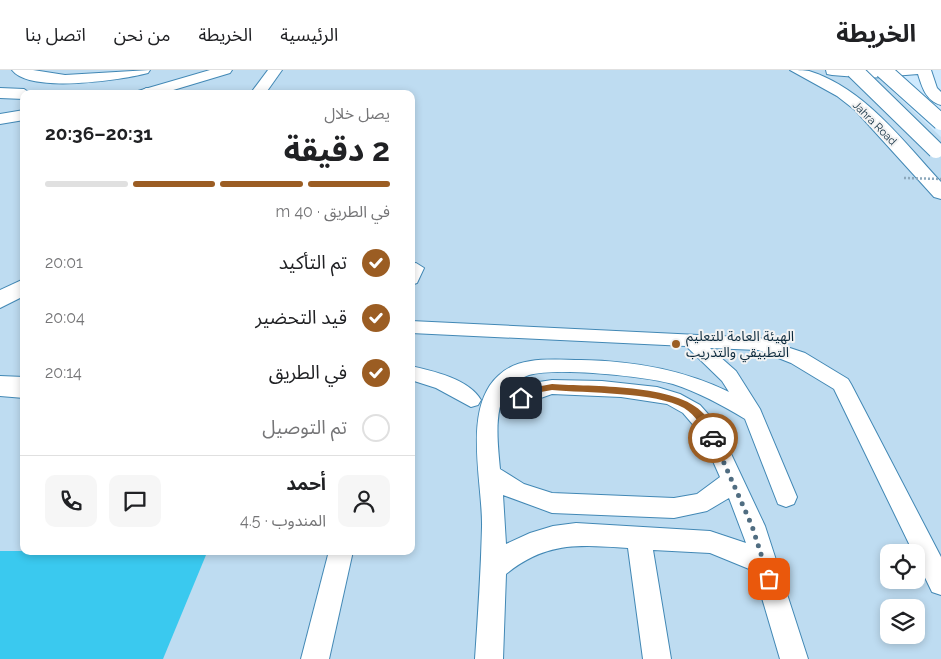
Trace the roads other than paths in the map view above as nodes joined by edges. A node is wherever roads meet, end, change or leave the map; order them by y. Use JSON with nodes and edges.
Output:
{"nodes":[{"id":1,"x":19,"y":70,"type":"edge"},
{"id":2,"x":142,"y":70,"type":"edge"},
{"id":3,"x":156,"y":70,"type":"edge"},
{"id":4,"x":224,"y":70,"type":"edge"},
{"id":5,"x":275,"y":70,"type":"edge"},
{"id":6,"x":797,"y":70,"type":"edge"},
{"id":7,"x":820,"y":70,"type":"edge"},
{"id":8,"x":854,"y":70,"type":"edge"},
{"id":9,"x":883,"y":70,"type":"edge"},
{"id":10,"x":915,"y":70,"type":"edge"},
{"id":11,"x":924,"y":70,"type":"edge"},
{"id":12,"x":68,"y":90,"type":"edge"},
{"id":13,"x":155,"y":90,"type":"edge"},
{"id":14,"x":259,"y":90,"type":"edge"},
{"id":15,"x":0,"y":93,"type":"edge"},
{"id":16,"x":20,"y":94,"type":"edge"},
{"id":17,"x":941,"y":100,"type":"edge"},
{"id":18,"x":20,"y":116,"type":"edge"},
{"id":19,"x":0,"y":119,"type":"edge"},
{"id":20,"x":941,"y":122,"type":"edge"},
{"id":21,"x":936,"y":150,"type":"dead end"},
{"id":22,"x":941,"y":193,"type":"edge"},
{"id":23,"x":415,"y":327,"type":"edge"},
{"id":24,"x":692,"y":342,"type":"junction"},
{"id":25,"x":415,"y":374,"type":"edge"},
{"id":26,"x":0,"y":386,"type":"edge"},
{"id":27,"x":20,"y":388,"type":"edge"},
{"id":28,"x":521,"y":398,"type":"dead end"},
{"id":29,"x":471,"y":400,"type":"dead end"},
{"id":30,"x":753,"y":414,"type":"junction"},
{"id":31,"x":490,"y":474,"type":"junction"},
{"id":32,"x":731,"y":481,"type":"junction"},
{"id":33,"x":786,"y":497,"type":"dead end"},
{"id":34,"x":640,"y":537,"type":"junction"},
{"id":35,"x":340,"y":555,"type":"edge"},
{"id":36,"x":764,"y":563,"type":"junction"},
{"id":37,"x":492,"y":569,"type":"junction"},
{"id":38,"x":941,"y":583,"type":"edge"},
{"id":39,"x":315,"y":659,"type":"edge"},
{"id":40,"x":489,"y":659,"type":"edge"},
{"id":41,"x":657,"y":659,"type":"edge"},
{"id":42,"x":794,"y":659,"type":"edge"}],
"edges":[{"from":1,"to":2,"type":"main road"},
{"from":3,"to":12,"type":"main road"},
{"from":4,"to":13,"type":"main road"},
{"from":5,"to":14,"type":"main road"},
{"from":6,"to":22,"type":"main road","name":"Jahra Road"},
{"from":7,"to":10,"type":"main road"},
{"from":8,"to":21,"type":"main road","bridge":true},
{"from":9,"to":20,"type":"main road","bridge":true},
{"from":11,"to":17,"type":"main road"},
{"from":15,"to":16,"type":"main road"},
{"from":18,"to":19,"type":"main road"},
{"from":23,"to":24,"type":"lane"},
{"from":24,"to":30,"type":"lane"},
{"from":24,"to":38,"type":"lane"},
{"from":25,"to":29,"type":"lane"},
{"from":26,"to":27,"type":"main road"},
{"from":28,"to":32,"type":"lane"},
{"from":30,"to":31,"type":"lane"},
{"from":30,"to":33,"type":"lane"},
{"from":31,"to":32,"type":"lane"},
{"from":31,"to":37,"type":"lane"},
{"from":32,"to":36,"type":"lane"},
{"from":34,"to":36,"type":"lane"},
{"from":34,"to":37,"type":"lane"},
{"from":34,"to":41,"type":"lane"},
{"from":35,"to":39,"type":"lane"},
{"from":36,"to":42,"type":"lane"},
{"from":37,"to":40,"type":"lane"}]}
